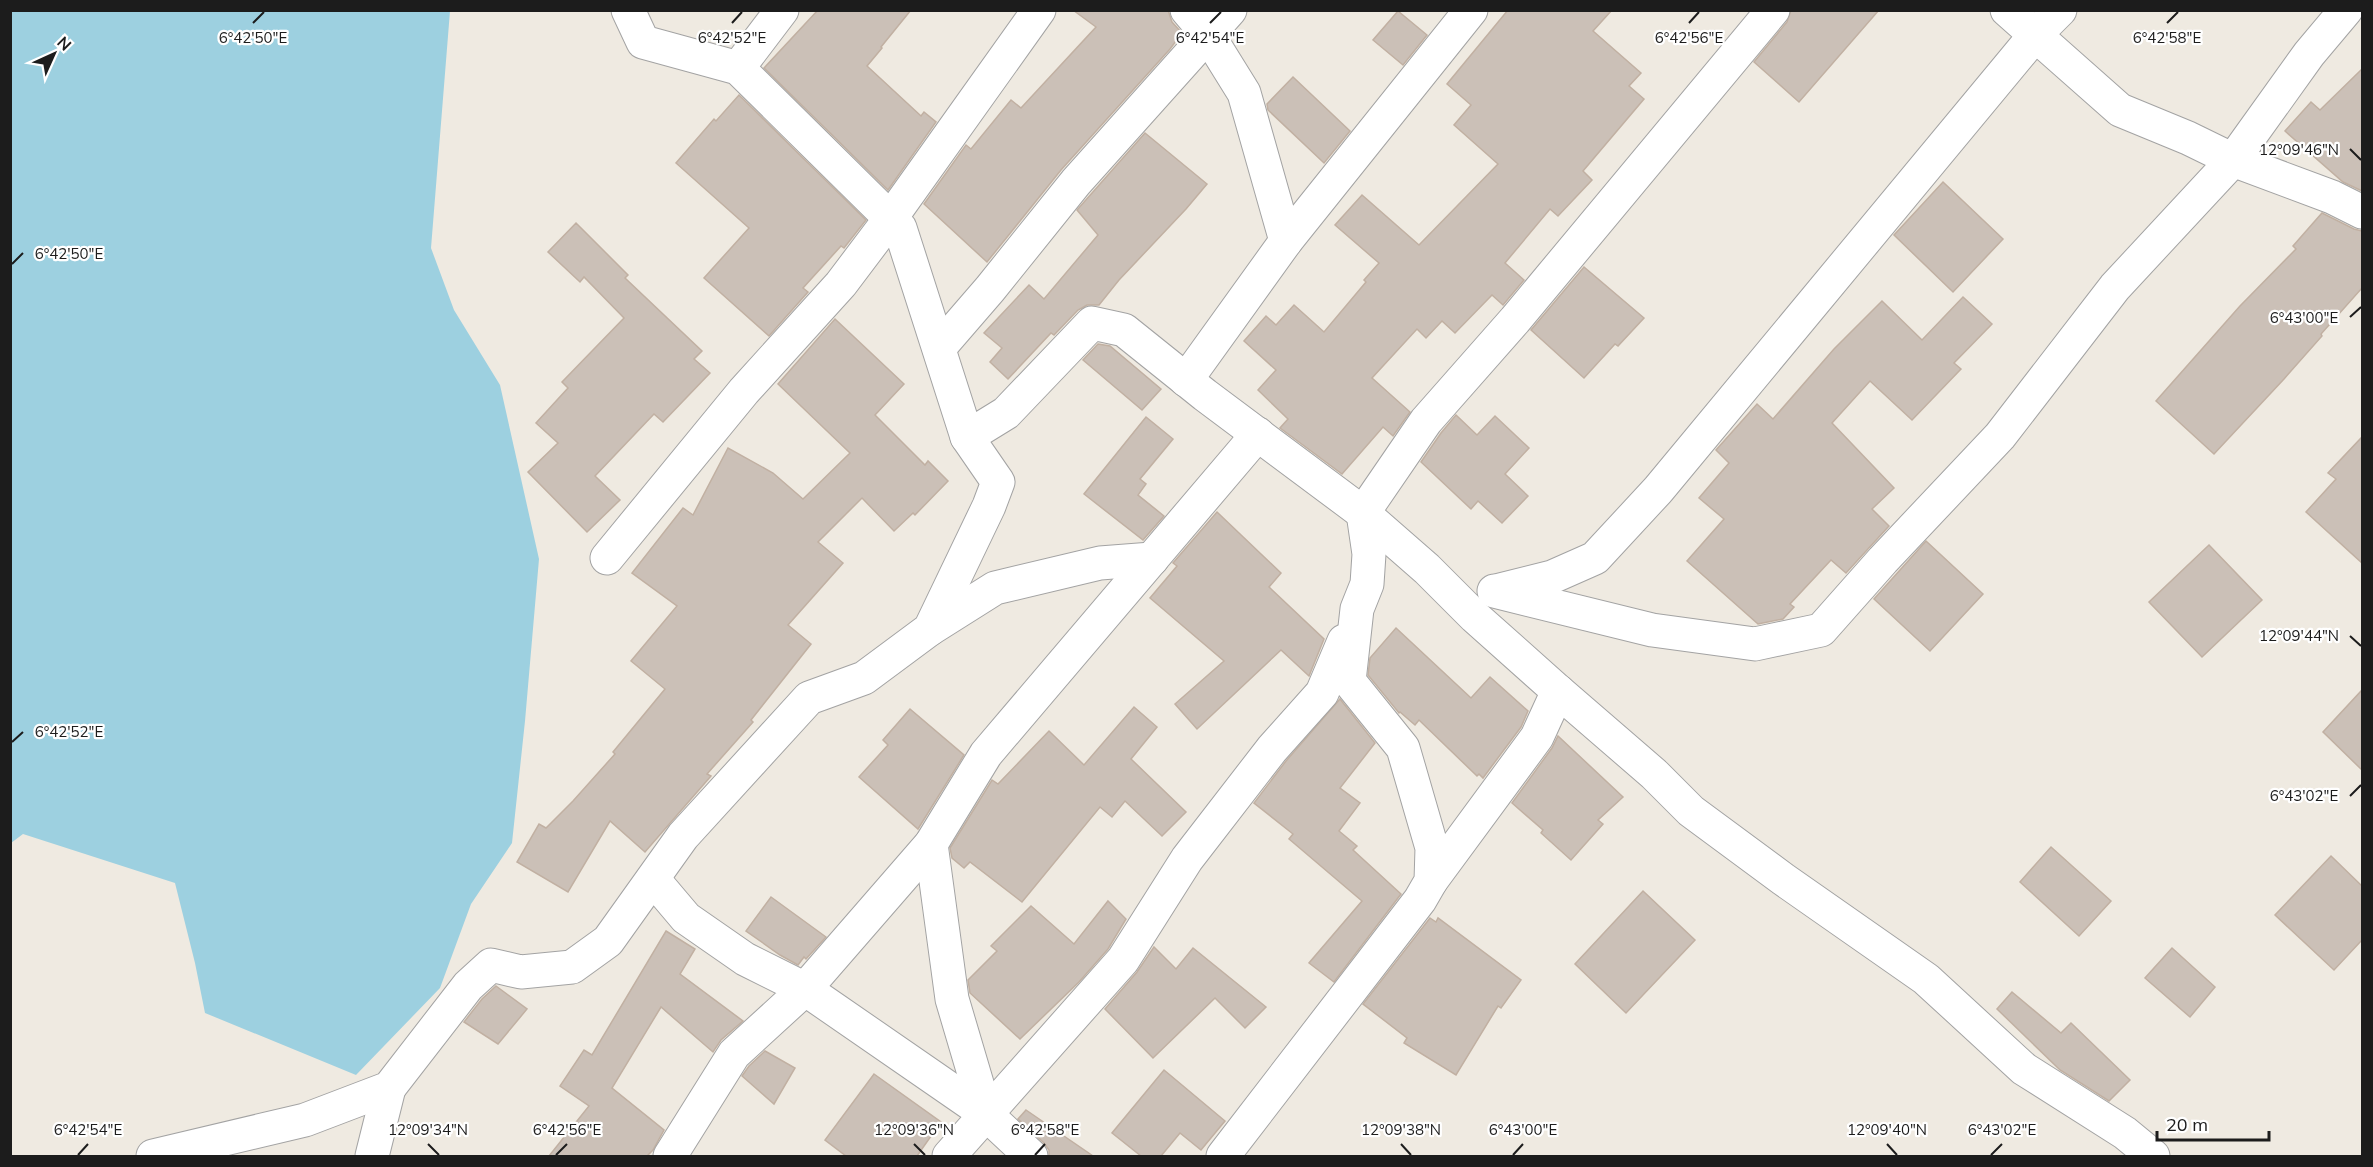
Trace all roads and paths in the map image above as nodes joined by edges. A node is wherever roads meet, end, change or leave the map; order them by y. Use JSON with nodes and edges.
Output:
{"nodes":[{"id":1,"x":628,"y":10,"type":"edge"},
{"id":2,"x":782,"y":10,"type":"edge"},
{"id":3,"x":1039,"y":10,"type":"edge"},
{"id":4,"x":1187,"y":10,"type":"edge"},
{"id":5,"x":1230,"y":10,"type":"edge"},
{"id":6,"x":1471,"y":10,"type":"edge"},
{"id":7,"x":1773,"y":10,"type":"edge"},
{"id":8,"x":2007,"y":10,"type":"edge"},
{"id":9,"x":2060,"y":10,"type":"edge"},
{"id":10,"x":2346,"y":10,"type":"edge"},
{"id":11,"x":2036,"y":34,"type":"junction"},
{"id":12,"x":1208,"y":35,"type":"junction"},
{"id":13,"x":738,"y":68,"type":"junction"},
{"id":14,"x":2233,"y":160,"type":"junction"},
{"id":15,"x":2362,"y":212,"type":"edge"},
{"id":16,"x":890,"y":219,"type":"junction"},
{"id":17,"x":1286,"y":241,"type":"junction"},
{"id":18,"x":939,"y":348,"type":"junction"},
{"id":19,"x":1186,"y":380,"type":"junction"},
{"id":20,"x":1258,"y":434,"type":"junction"},
{"id":21,"x":967,"y":437,"type":"junction"},
{"id":22,"x":1363,"y":513,"type":"junction"},
{"id":23,"x":607,"y":558,"type":"dead end"},
{"id":24,"x":1152,"y":559,"type":"junction"},
{"id":25,"x":1427,"y":568,"type":"junction"},
{"id":26,"x":1494,"y":591,"type":"junction"},
{"id":27,"x":1357,"y":609,"type":"junction"},
{"id":28,"x":930,"y":629,"type":"junction"},
{"id":29,"x":1558,"y":691,"type":"junction"},
{"id":30,"x":931,"y":844,"type":"junction"},
{"id":31,"x":653,"y":879,"type":"junction"},
{"id":32,"x":1431,"y":880,"type":"junction"},
{"id":33,"x":805,"y":988,"type":"junction"},
{"id":34,"x":389,"y":1088,"type":"junction"},
{"id":35,"x":986,"y":1114,"type":"junction"},
{"id":36,"x":153,"y":1156,"type":"edge"},
{"id":37,"x":372,"y":1156,"type":"edge"},
{"id":38,"x":670,"y":1156,"type":"edge"},
{"id":39,"x":950,"y":1156,"type":"edge"},
{"id":40,"x":1031,"y":1156,"type":"edge"},
{"id":41,"x":1223,"y":1156,"type":"edge"},
{"id":42,"x":2153,"y":1156,"type":"edge"}],
"edges":[{"from":1,"to":13,"type":"street"},
{"from":2,"to":13,"type":"street"},
{"from":3,"to":16,"type":"street"},
{"from":4,"to":12,"type":"street"},
{"from":5,"to":12,"type":"street"},
{"from":6,"to":17,"type":"street"},
{"from":7,"to":22,"type":"street"},
{"from":8,"to":11,"type":"street"},
{"from":9,"to":11,"type":"street"},
{"from":10,"to":14,"type":"street"},
{"from":11,"to":14,"type":"street"},
{"from":11,"to":26,"type":"street"},
{"from":12,"to":17,"type":"street"},
{"from":12,"to":18,"type":"street"},
{"from":13,"to":16,"type":"street"},
{"from":14,"to":15,"type":"street"},
{"from":14,"to":26,"type":"street"},
{"from":16,"to":18,"type":"street"},
{"from":16,"to":23,"type":"street"},
{"from":17,"to":19,"type":"street"},
{"from":18,"to":21,"type":"street"},
{"from":19,"to":20,"type":"street"},
{"from":19,"to":21,"type":"street"},
{"from":20,"to":22,"type":"street"},
{"from":20,"to":24,"type":"street"},
{"from":21,"to":28,"type":"street"},
{"from":22,"to":25,"type":"street"},
{"from":22,"to":27,"type":"street"},
{"from":24,"to":28,"type":"street"},
{"from":24,"to":30,"type":"street"},
{"from":25,"to":26,"type":"street"},
{"from":25,"to":29,"type":"street"},
{"from":27,"to":32,"type":"street"},
{"from":27,"to":35,"type":"street"},
{"from":28,"to":31,"type":"street"},
{"from":29,"to":32,"type":"street"},
{"from":29,"to":42,"type":"street"},
{"from":30,"to":33,"type":"street"},
{"from":30,"to":35,"type":"street"},
{"from":31,"to":33,"type":"street"},
{"from":31,"to":34,"type":"street"},
{"from":32,"to":41,"type":"street"},
{"from":33,"to":35,"type":"street"},
{"from":33,"to":38,"type":"street"},
{"from":34,"to":36,"type":"street"},
{"from":34,"to":37,"type":"street"},
{"from":35,"to":39,"type":"street"},
{"from":35,"to":40,"type":"street"}]}
